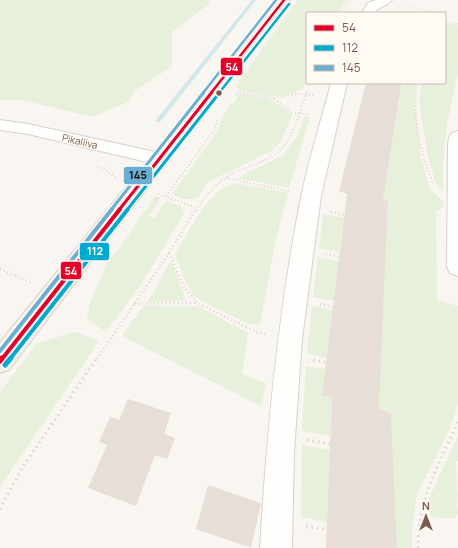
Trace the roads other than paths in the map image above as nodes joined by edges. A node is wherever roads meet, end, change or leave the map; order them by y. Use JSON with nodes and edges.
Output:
{"nodes":[{"id":1,"x":284,"y":0,"type":"edge"},
{"id":2,"x":392,"y":1,"type":"edge"},
{"id":3,"x":369,"y":12,"type":"edge"},
{"id":4,"x":335,"y":100,"type":"edge"},
{"id":5,"x":0,"y":125,"type":"edge"},
{"id":6,"x":458,"y":142,"type":"edge"},
{"id":7,"x":160,"y":159,"type":"junction"},
{"id":8,"x":457,"y":212,"type":"edge"},
{"id":9,"x":458,"y":267,"type":"edge"},
{"id":10,"x":0,"y":361,"type":"edge"},
{"id":11,"x":276,"y":548,"type":"edge"}],
"edges":[{"from":1,"to":7,"type":"main road"},
{"from":2,"to":3,"type":"street"},
{"from":4,"to":11,"type":"street"},
{"from":5,"to":7,"type":"street","name":"Pikaliiva"},
{"from":6,"to":8,"type":"street"},
{"from":7,"to":10,"type":"main road"},
{"from":8,"to":9,"type":"street"}]}
